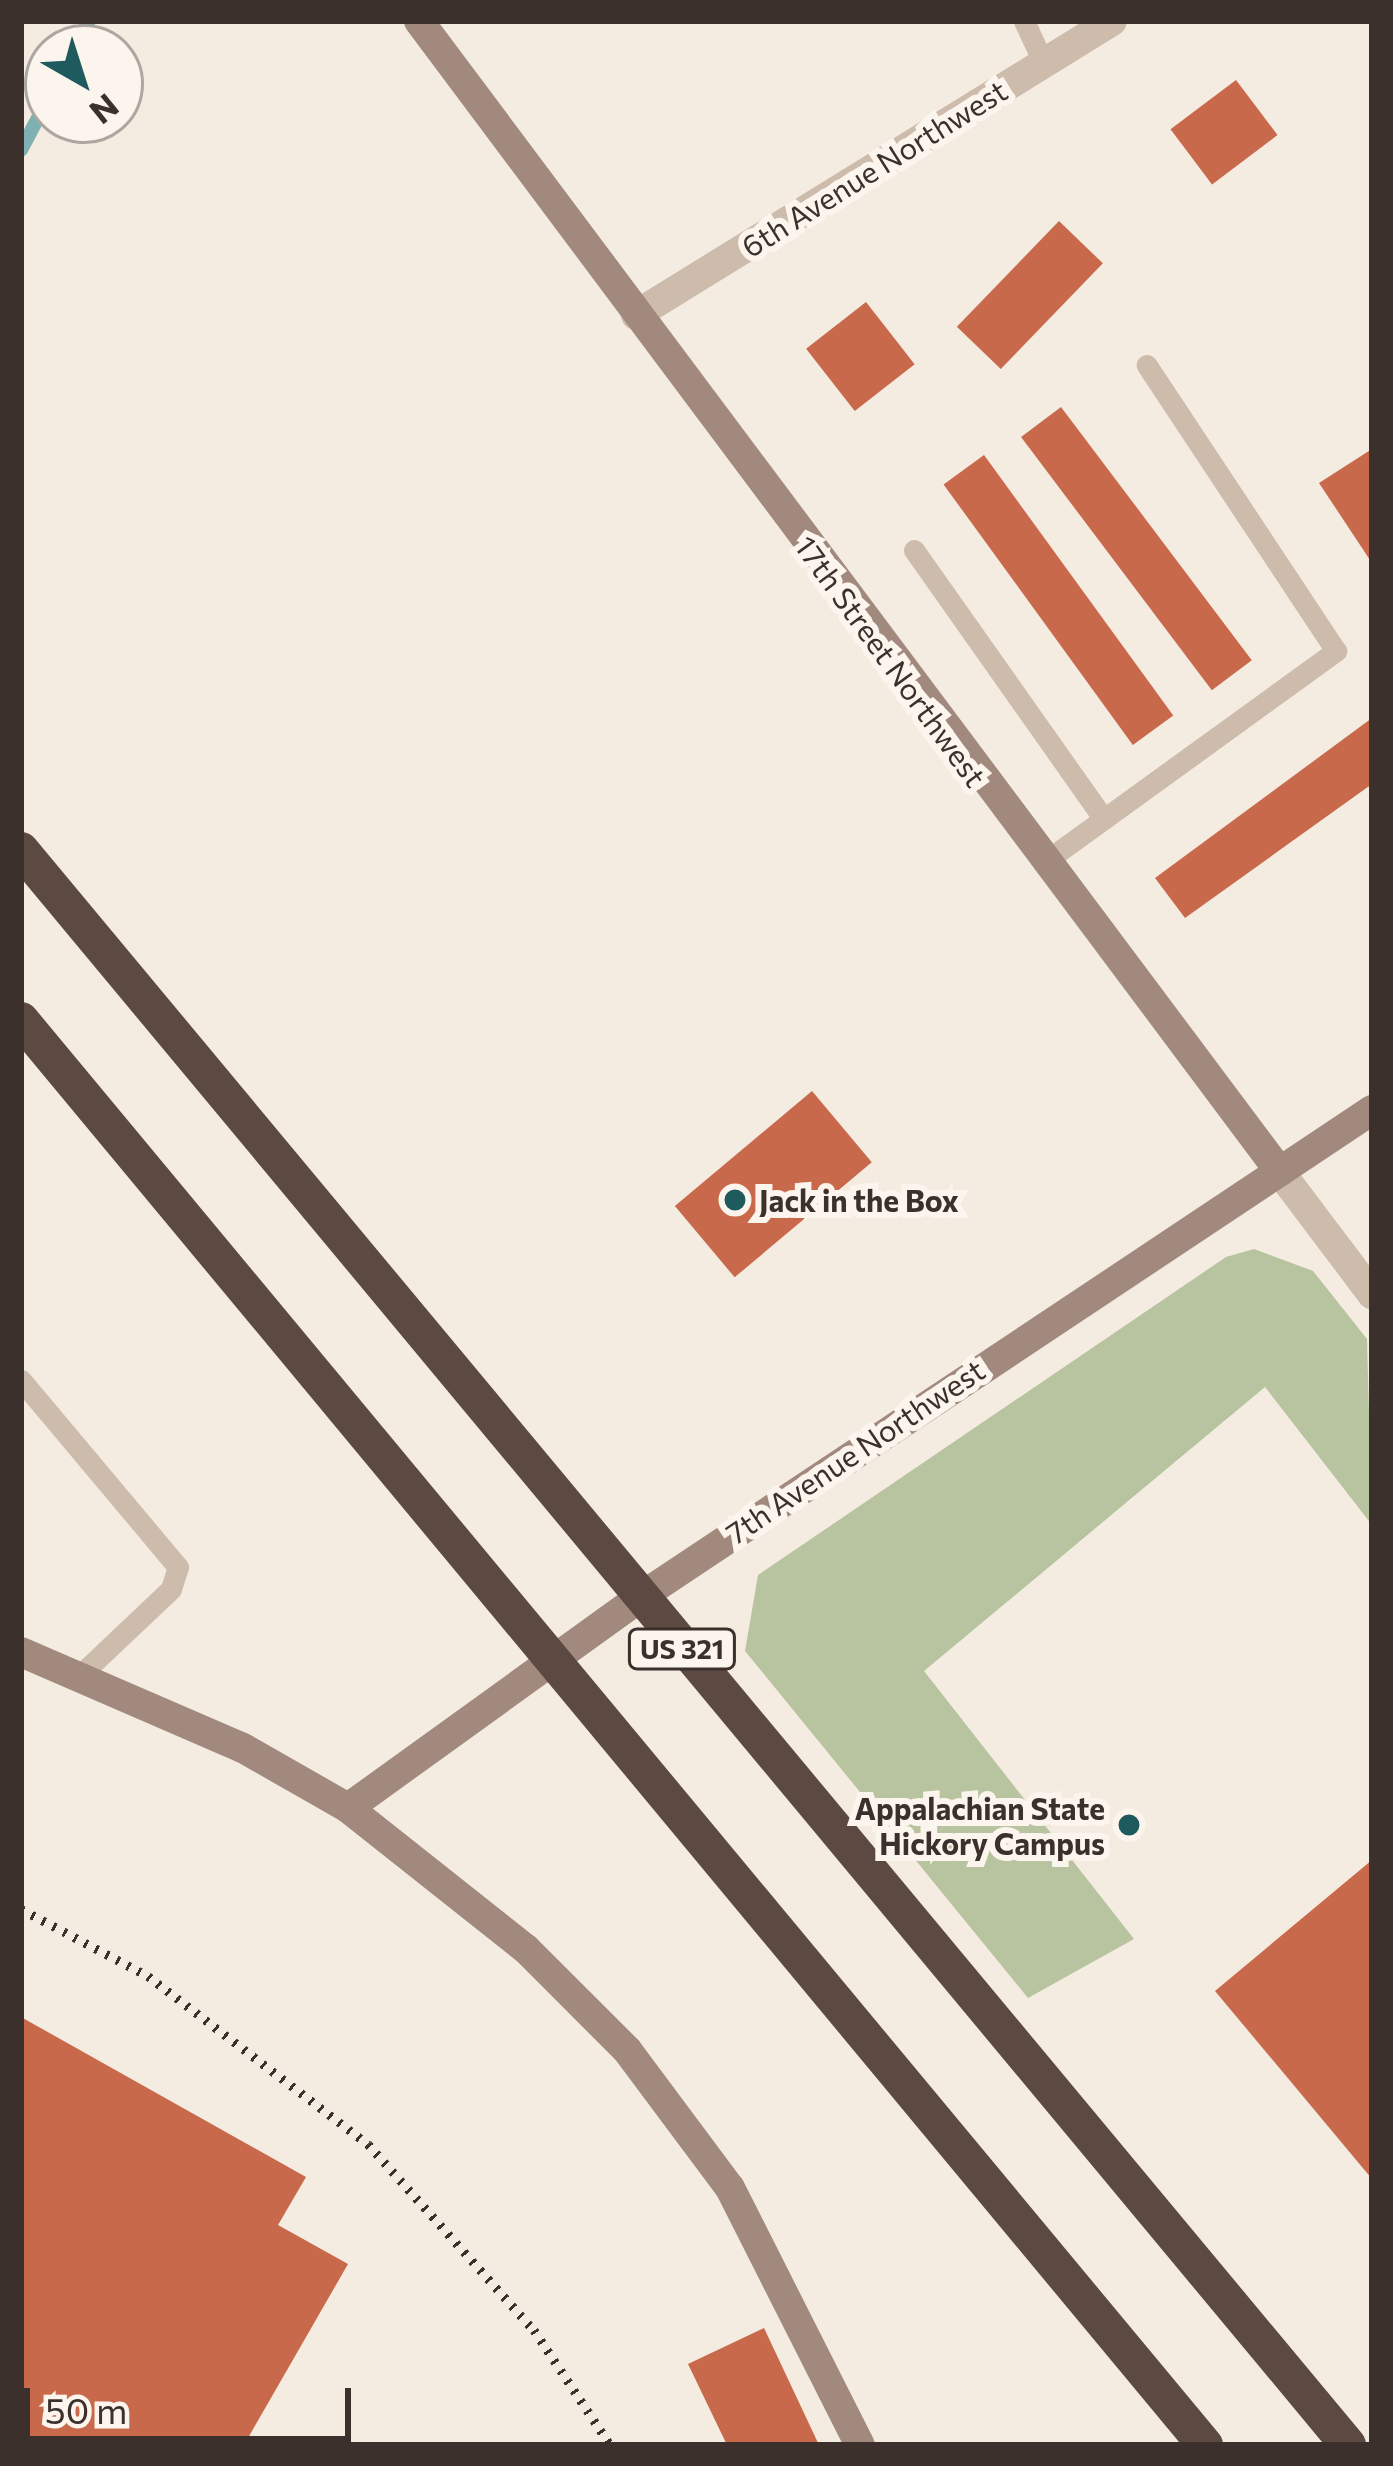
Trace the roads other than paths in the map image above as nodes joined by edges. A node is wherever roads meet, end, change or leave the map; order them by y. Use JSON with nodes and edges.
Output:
{"nodes":[{"id":1,"x":419,"y":21,"type":"edge"},
{"id":2,"x":1024,"y":21,"type":"edge"},
{"id":3,"x":1112,"y":21,"type":"edge"},
{"id":4,"x":1044,"y":64,"type":"junction"},
{"id":5,"x":636,"y":315,"type":"junction"},
{"id":6,"x":1147,"y":365,"type":"dead end"},
{"id":7,"x":914,"y":550,"type":"dead end"},
{"id":8,"x":1104,"y":819,"type":"junction"},
{"id":9,"x":21,"y":850,"type":"edge"},
{"id":10,"x":1043,"y":863,"type":"junction"},
{"id":11,"x":21,"y":1019,"type":"edge"},
{"id":12,"x":1372,"y":1110,"type":"edge"},
{"id":13,"x":1280,"y":1172,"type":"junction"},
{"id":14,"x":1372,"y":1294,"type":"edge"},
{"id":15,"x":21,"y":1380,"type":"edge"},
{"id":16,"x":639,"y":1598,"type":"junction"},
{"id":17,"x":21,"y":1652,"type":"edge"},
{"id":18,"x":550,"y":1663,"type":"junction"},
{"id":19,"x":79,"y":1676,"type":"junction"},
{"id":20,"x":348,"y":1808,"type":"junction"},
{"id":21,"x":860,"y":2445,"type":"edge"},
{"id":22,"x":1205,"y":2445,"type":"edge"},
{"id":23,"x":1348,"y":2445,"type":"edge"}],
"edges":[{"from":1,"to":5,"type":"street","name":"17th Street Northwest"},
{"from":2,"to":4,"type":"lane"},
{"from":3,"to":4,"type":"street","name":"6th Avenue Northwest"},
{"from":4,"to":5,"type":"street","name":"6th Avenue Northwest"},
{"from":5,"to":10,"type":"street","name":"17th Street Northwest"},
{"from":6,"to":8,"type":"lane"},
{"from":7,"to":8,"type":"lane"},
{"from":8,"to":10,"type":"lane"},
{"from":9,"to":16,"type":"highway","number":"US 321"},
{"from":10,"to":13,"type":"street","name":"17th Street Northwest"},
{"from":11,"to":18,"type":"highway"},
{"from":12,"to":13,"type":"street","name":"7th Avenue Northwest"},
{"from":13,"to":14,"type":"street","name":"17th Street Northwest"},
{"from":13,"to":16,"type":"street","name":"7th Avenue Northwest"},
{"from":15,"to":19,"type":"lane"},
{"from":16,"to":18,"type":"street","name":"7th Avenue Northwest"},
{"from":16,"to":23,"type":"highway","number":"US 321"},
{"from":17,"to":19,"type":"street"},
{"from":18,"to":20,"type":"street","name":"7th Avenue Northwest"},
{"from":18,"to":22,"type":"highway"},
{"from":19,"to":20,"type":"street"},
{"from":20,"to":21,"type":"street"}]}
